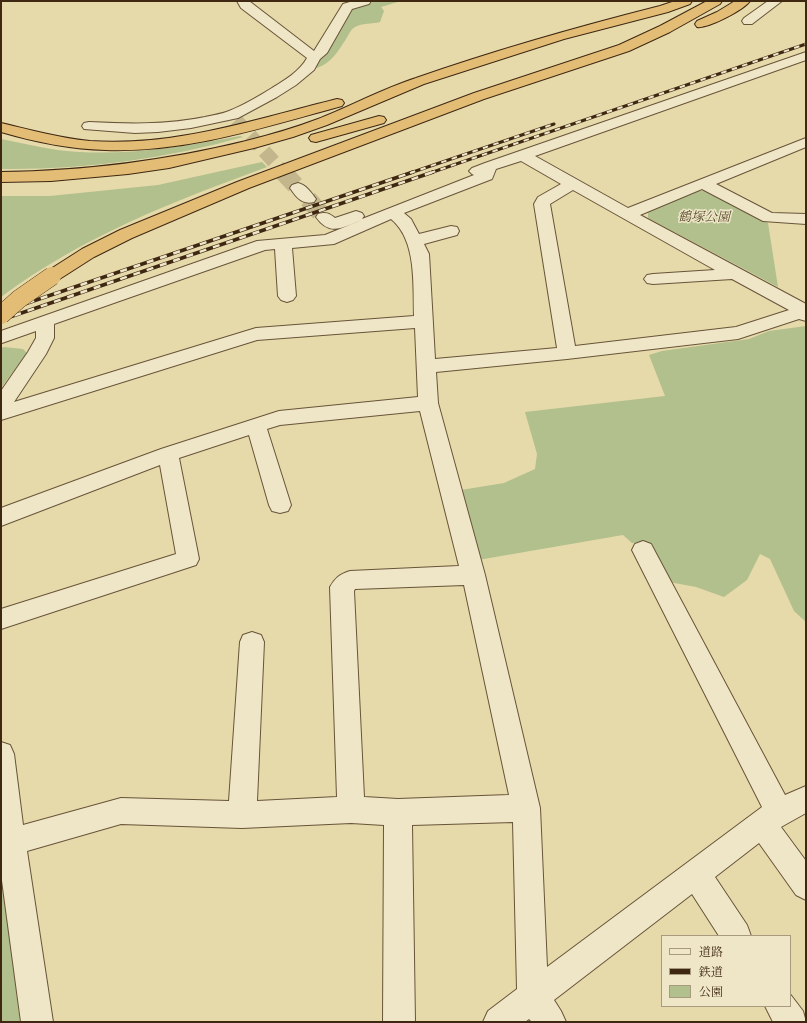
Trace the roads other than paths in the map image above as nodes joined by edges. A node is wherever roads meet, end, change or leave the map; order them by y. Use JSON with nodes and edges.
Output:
{"nodes":[{"id":1,"x":243,"y":1,"type":"edge"},
{"id":2,"x":365,"y":1,"type":"edge"},
{"id":3,"x":649,"y":1,"type":"edge"},
{"id":4,"x":686,"y":1,"type":"edge"},
{"id":5,"x":716,"y":1,"type":"edge"},
{"id":6,"x":744,"y":1,"type":"edge"},
{"id":7,"x":776,"y":1,"type":"edge"},
{"id":8,"x":748,"y":21,"type":"dead end"},
{"id":9,"x":559,"y":36,"type":"junction"},
{"id":10,"x":624,"y":48,"type":"junction"},
{"id":11,"x":806,"y":56,"type":"edge"},
{"id":12,"x":314,"y":57,"type":"junction"},
{"id":13,"x":419,"y":81,"type":"junction"},
{"id":14,"x":479,"y":96,"type":"junction"},
{"id":15,"x":89,"y":126,"type":"dead end"},
{"id":16,"x":1,"y":127,"type":"edge"},
{"id":17,"x":802,"y":148,"type":"edge"},
{"id":18,"x":522,"y":155,"type":"junction"},
{"id":19,"x":490,"y":166,"type":"junction"},
{"id":20,"x":1,"y":177,"type":"edge"},
{"id":21,"x":702,"y":183,"type":"junction"},
{"id":22,"x":572,"y":184,"type":"junction"},
{"id":23,"x":1,"y":191,"type":"edge"},
{"id":24,"x":394,"y":212,"type":"junction"},
{"id":25,"x":627,"y":214,"type":"junction"},
{"id":26,"x":324,"y":217,"type":"tunnel mouth"},
{"id":27,"x":806,"y":219,"type":"edge"},
{"id":28,"x":451,"y":232,"type":"dead end"},
{"id":29,"x":414,"y":241,"type":"junction"},
{"id":30,"x":283,"y":242,"type":"junction"},
{"id":31,"x":735,"y":274,"type":"junction"},
{"id":32,"x":653,"y":279,"type":"dead end"},
{"id":33,"x":287,"y":296,"type":"dead end"},
{"id":34,"x":803,"y":310,"type":"edge"},
{"id":35,"x":1,"y":316,"type":"edge"},
{"id":36,"x":45,"y":321,"type":"junction"},
{"id":37,"x":424,"y":321,"type":"junction"},
{"id":38,"x":2,"y":337,"type":"edge"},
{"id":39,"x":566,"y":352,"type":"junction"},
{"id":40,"x":427,"y":366,"type":"junction"},
{"id":41,"x":428,"y":403,"type":"junction"},
{"id":42,"x":1,"y":406,"type":"edge"},
{"id":43,"x":1,"y":413,"type":"edge"},
{"id":44,"x":256,"y":425,"type":"junction"},
{"id":45,"x":168,"y":454,"type":"junction"},
{"id":46,"x":280,"y":505,"type":"dead end"},
{"id":47,"x":1,"y":517,"type":"edge"},
{"id":48,"x":643,"y":550,"type":"dead end"},
{"id":49,"x":473,"y":575,"type":"junction"},
{"id":50,"x":1,"y":619,"type":"edge"},
{"id":51,"x":252,"y":642,"type":"dead end"},
{"id":52,"x":1,"y":754,"type":"edge"},
{"id":53,"x":806,"y":799,"type":"edge"},
{"id":54,"x":526,"y":808,"type":"junction"},
{"id":55,"x":351,"y":810,"type":"junction"},
{"id":56,"x":398,"y":812,"type":"junction"},
{"id":57,"x":242,"y":815,"type":"junction"},
{"id":58,"x":771,"y":818,"type":"junction"},
{"id":59,"x":11,"y":842,"type":"junction"},
{"id":60,"x":696,"y":874,"type":"junction"},
{"id":61,"x":806,"y":885,"type":"edge"},
{"id":62,"x":735,"y":935,"type":"edge"},
{"id":63,"x":533,"y":996,"type":"junction"},
{"id":64,"x":783,"y":1007,"type":"edge"},
{"id":65,"x":37,"y":1022,"type":"edge"},
{"id":66,"x":399,"y":1022,"type":"edge"},
{"id":67,"x":499,"y":1022,"type":"edge"},
{"id":68,"x":550,"y":1022,"type":"edge"},
{"id":69,"x":792,"y":1022,"type":"edge"}],
"edges":[{"from":1,"to":12,"type":"street"},
{"from":2,"to":12,"type":"street"},
{"from":3,"to":9,"type":"highway"},
{"from":4,"to":9,"type":"highway"},
{"from":5,"to":10,"type":"highway"},
{"from":6,"to":10,"type":"highway"},
{"from":7,"to":8,"type":"street"},
{"from":9,"to":13,"type":"highway"},
{"from":10,"to":14,"type":"highway"},
{"from":11,"to":18,"type":"street"},
{"from":12,"to":15,"type":"street"},
{"from":13,"to":16,"type":"highway"},
{"from":13,"to":20,"type":"highway"},
{"from":14,"to":23,"type":"highway"},
{"from":14,"to":35,"type":"highway","bridge":true},
{"from":17,"to":21,"type":"street"},
{"from":18,"to":19,"type":"street"},
{"from":18,"to":22,"type":"street"},
{"from":19,"to":24,"type":"street"},
{"from":19,"to":26,"type":"street"},
{"from":21,"to":25,"type":"street"},
{"from":21,"to":27,"type":"street"},
{"from":22,"to":25,"type":"street"},
{"from":22,"to":39,"type":"street"},
{"from":24,"to":29,"type":"street"},
{"from":24,"to":30,"type":"street"},
{"from":25,"to":31,"type":"street"},
{"from":28,"to":29,"type":"street"},
{"from":29,"to":37,"type":"street"},
{"from":30,"to":33,"type":"street"},
{"from":30,"to":36,"type":"street"},
{"from":31,"to":32,"type":"street"},
{"from":31,"to":34,"type":"street"},
{"from":34,"to":39,"type":"street"},
{"from":36,"to":38,"type":"street"},
{"from":36,"to":42,"type":"street"},
{"from":37,"to":40,"type":"street"},
{"from":37,"to":43,"type":"street"},
{"from":39,"to":40,"type":"street"},
{"from":40,"to":41,"type":"street"},
{"from":41,"to":44,"type":"street"},
{"from":41,"to":49,"type":"street"},
{"from":44,"to":45,"type":"street"},
{"from":44,"to":46,"type":"street"},
{"from":45,"to":47,"type":"street"},
{"from":45,"to":50,"type":"street"},
{"from":48,"to":58,"type":"street"},
{"from":49,"to":54,"type":"street"},
{"from":49,"to":55,"type":"street"},
{"from":51,"to":57,"type":"street"},
{"from":52,"to":59,"type":"street"},
{"from":53,"to":58,"type":"street"},
{"from":54,"to":56,"type":"street"},
{"from":54,"to":63,"type":"street"},
{"from":55,"to":56,"type":"street"},
{"from":55,"to":57,"type":"street"},
{"from":56,"to":66,"type":"street"},
{"from":57,"to":59,"type":"street"},
{"from":58,"to":60,"type":"street"},
{"from":58,"to":61,"type":"street"},
{"from":59,"to":65,"type":"street"},
{"from":60,"to":62,"type":"street"},
{"from":60,"to":63,"type":"street"},
{"from":63,"to":67,"type":"street"},
{"from":63,"to":68,"type":"street"},
{"from":64,"to":69,"type":"street"}]}
